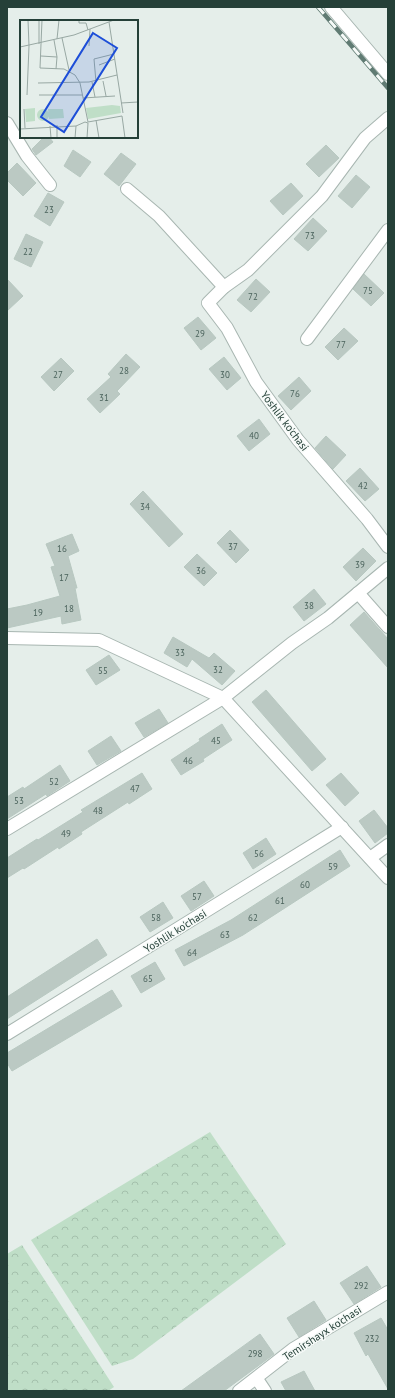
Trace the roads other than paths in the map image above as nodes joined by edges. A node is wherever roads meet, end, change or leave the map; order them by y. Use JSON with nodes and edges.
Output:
{"nodes":[{"id":1,"x":331,"y":7,"type":"edge"},
{"id":2,"x":388,"y":74,"type":"edge"},
{"id":3,"x":388,"y":118,"type":"edge"},
{"id":4,"x":7,"y":123,"type":"edge"},
{"id":5,"x":50,"y":185,"type":"dead end"},
{"id":6,"x":127,"y":189,"type":"dead end"},
{"id":7,"x":388,"y":230,"type":"edge"},
{"id":8,"x":224,"y":287,"type":"junction"},
{"id":9,"x":307,"y":339,"type":"dead end"},
{"id":10,"x":388,"y":547,"type":"edge"},
{"id":11,"x":388,"y":568,"type":"edge"},
{"id":12,"x":358,"y":593,"type":"junction"},
{"id":13,"x":388,"y":627,"type":"edge"},
{"id":14,"x":7,"y":638,"type":"edge"},
{"id":15,"x":223,"y":698,"type":"junction"},
{"id":16,"x":342,"y":827,"type":"junction"},
{"id":17,"x":7,"y":829,"type":"edge"},
{"id":18,"x":388,"y":844,"type":"edge"},
{"id":19,"x":370,"y":858,"type":"junction"},
{"id":20,"x":388,"y":878,"type":"edge"},
{"id":21,"x":7,"y":1034,"type":"edge"},
{"id":22,"x":388,"y":1292,"type":"edge"},
{"id":23,"x":257,"y":1378,"type":"junction"},
{"id":24,"x":239,"y":1391,"type":"edge"},
{"id":25,"x":265,"y":1391,"type":"edge"}],
"edges":[{"from":1,"to":2,"type":"street"},
{"from":3,"to":8,"type":"street","name":"Yoshlik ko'chasi"},
{"from":4,"to":5,"type":"street"},
{"from":6,"to":8,"type":"street"},
{"from":7,"to":9,"type":"street"},
{"from":8,"to":10,"type":"street","name":"Yoshlik ko'chasi"},
{"from":11,"to":12,"type":"street"},
{"from":12,"to":13,"type":"street"},
{"from":12,"to":15,"type":"street"},
{"from":14,"to":15,"type":"street"},
{"from":15,"to":16,"type":"street"},
{"from":15,"to":17,"type":"street"},
{"from":16,"to":19,"type":"street"},
{"from":16,"to":21,"type":"street","name":"Yoshlik ko'chasi"},
{"from":18,"to":19,"type":"street"},
{"from":19,"to":20,"type":"street"},
{"from":22,"to":23,"type":"street","name":"Temirshayx ko'chasi"},
{"from":23,"to":24,"type":"street","name":"Temirshayx ko'chasi"},
{"from":23,"to":25,"type":"street"}]}
